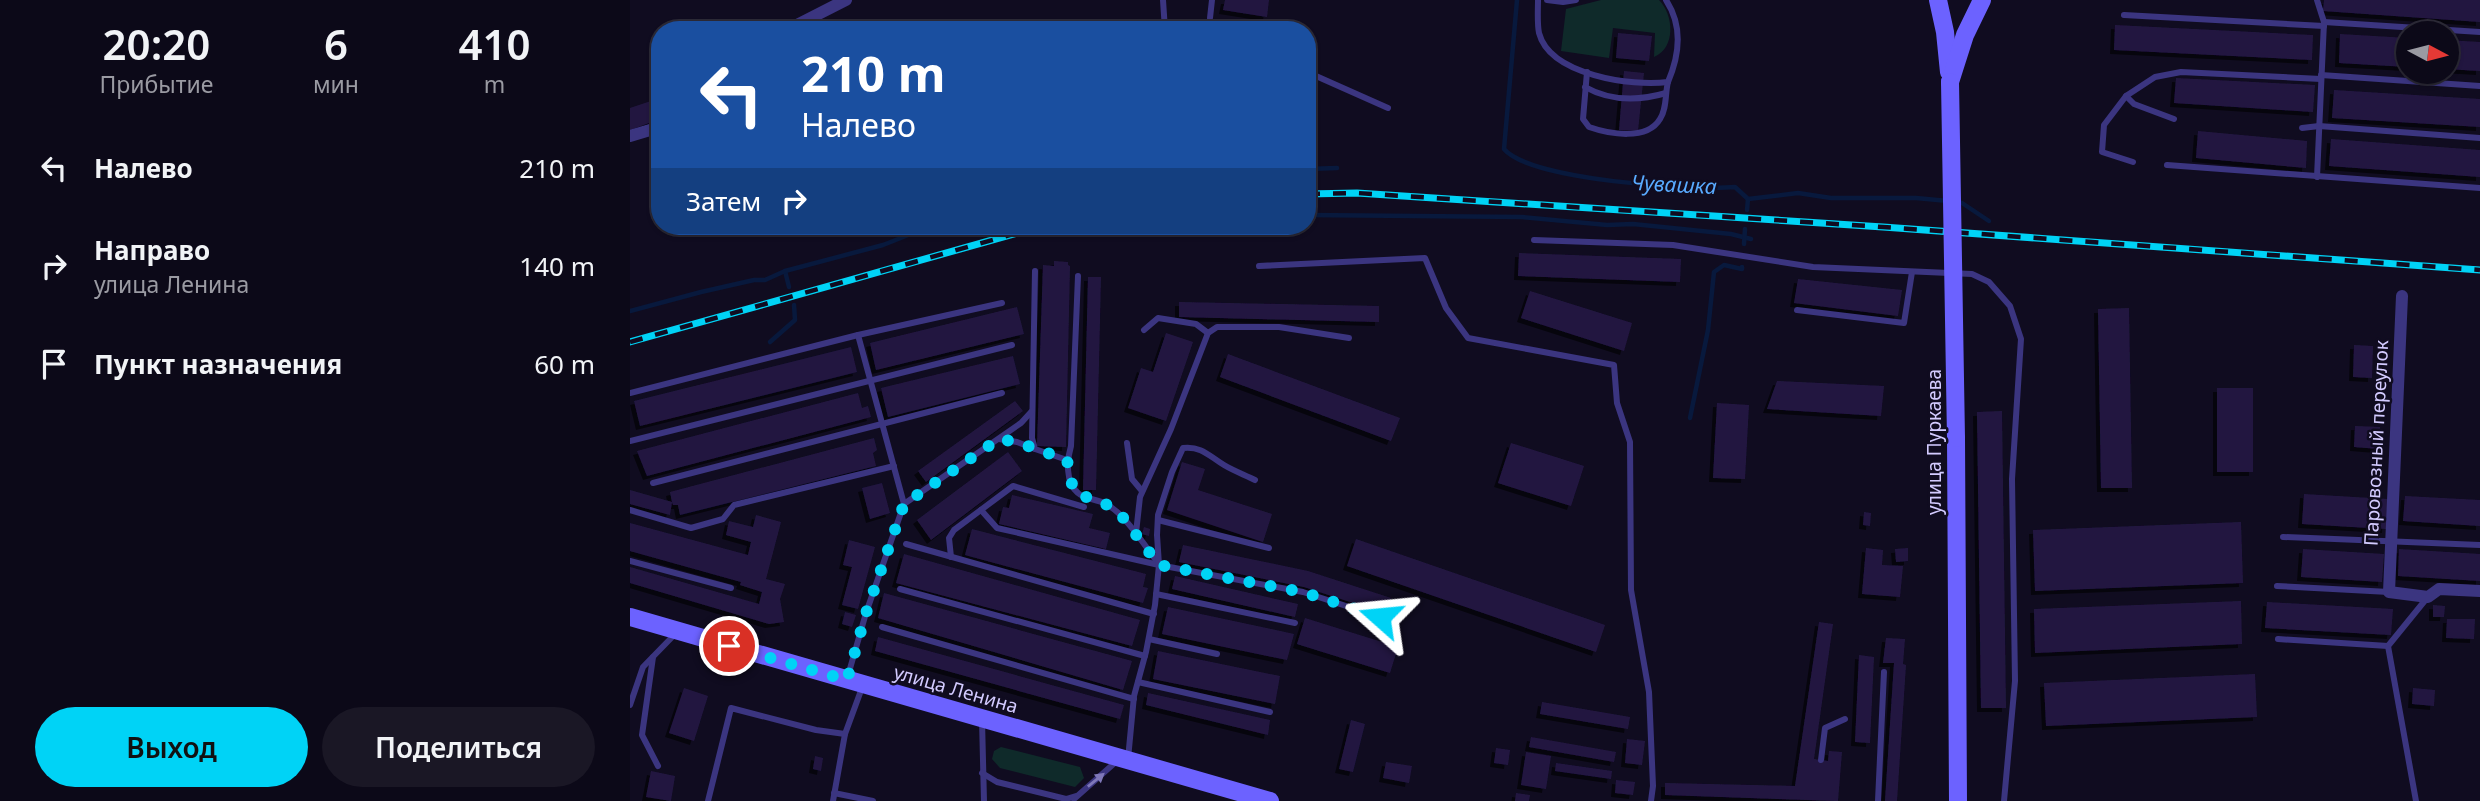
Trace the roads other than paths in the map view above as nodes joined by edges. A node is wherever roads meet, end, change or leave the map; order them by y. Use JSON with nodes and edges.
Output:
{"nodes":[{"id":1,"x":846,"y":0,"type":"edge"},
{"id":2,"x":1163,"y":0,"type":"edge"},
{"id":3,"x":1213,"y":0,"type":"edge"},
{"id":4,"x":1538,"y":0,"type":"edge"},
{"id":5,"x":1547,"y":0,"type":"edge"},
{"id":6,"x":1576,"y":0,"type":"edge"},
{"id":7,"x":1666,"y":0,"type":"edge"},
{"id":8,"x":1938,"y":0,"type":"edge"},
{"id":9,"x":1982,"y":0,"type":"edge"},
{"id":10,"x":2318,"y":0,"type":"edge"},
{"id":11,"x":2124,"y":15,"type":"dead end"},
{"id":12,"x":1210,"y":18,"type":"dead end"},
{"id":13,"x":805,"y":21,"type":"edge"},
{"id":14,"x":1164,"y":21,"type":"edge"},
{"id":15,"x":2324,"y":24,"type":"junction"},
{"id":16,"x":2480,"y":32,"type":"edge"},
{"id":17,"x":1587,"y":72,"type":"junction"},
{"id":18,"x":1316,"y":76,"type":"edge"},
{"id":19,"x":2321,"y":77,"type":"junction"},
{"id":20,"x":1668,"y":82,"type":"junction"},
{"id":21,"x":1950,"y":82,"type":"junction"},
{"id":22,"x":2480,"y":86,"type":"edge"},
{"id":23,"x":1585,"y":87,"type":"junction"},
{"id":24,"x":1666,"y":93,"type":"junction"},
{"id":25,"x":2126,"y":96,"type":"junction"},
{"id":26,"x":1388,"y":108,"type":"dead end"},
{"id":27,"x":2174,"y":118,"type":"dead end"},
{"id":28,"x":2319,"y":126,"type":"junction"},
{"id":29,"x":2302,"y":128,"type":"dead end"},
{"id":30,"x":651,"y":130,"type":"edge"},
{"id":31,"x":630,"y":136,"type":"edge"},
{"id":32,"x":2480,"y":138,"type":"edge"},
{"id":33,"x":2133,"y":162,"type":"dead end"},
{"id":34,"x":2167,"y":165,"type":"dead end"},
{"id":35,"x":2317,"y":177,"type":"junction"},
{"id":36,"x":2480,"y":188,"type":"edge"},
{"id":37,"x":1534,"y":240,"type":"dead end"},
{"id":38,"x":1259,"y":266,"type":"dead end"},
{"id":39,"x":1035,"y":271,"type":"dead end"},
{"id":40,"x":1912,"y":272,"type":"junction"},
{"id":41,"x":1078,"y":276,"type":"dead end"},
{"id":42,"x":2402,"y":296,"type":"dead end"},
{"id":43,"x":1002,"y":303,"type":"dead end"},
{"id":44,"x":1797,"y":310,"type":"dead end"},
{"id":45,"x":1904,"y":323,"type":"junction"},
{"id":46,"x":1144,"y":330,"type":"dead end"},
{"id":47,"x":1899,"y":330,"type":"dead end"},
{"id":48,"x":1209,"y":333,"type":"junction"},
{"id":49,"x":858,"y":335,"type":"junction"},
{"id":50,"x":1349,"y":338,"type":"dead end"},
{"id":51,"x":1012,"y":345,"type":"dead end"},
{"id":52,"x":870,"y":381,"type":"junction"},
{"id":53,"x":630,"y":393,"type":"edge"},
{"id":54,"x":1002,"y":393,"type":"dead end"},
{"id":55,"x":1032,"y":410,"type":"junction"},
{"id":56,"x":882,"y":424,"type":"junction"},
{"id":57,"x":999,"y":439,"type":"junction"},
{"id":58,"x":630,"y":441,"type":"edge"},
{"id":59,"x":1128,"y":443,"type":"dead end"},
{"id":60,"x":1035,"y":449,"type":"junction"},
{"id":61,"x":1067,"y":460,"type":"junction"},
{"id":62,"x":894,"y":466,"type":"junction"},
{"id":63,"x":1255,"y":480,"type":"dead end"},
{"id":64,"x":653,"y":484,"type":"dead end"},
{"id":65,"x":1142,"y":491,"type":"junction"},
{"id":66,"x":904,"y":504,"type":"junction"},
{"id":67,"x":1084,"y":507,"type":"dead end"},
{"id":68,"x":630,"y":510,"type":"edge"},
{"id":69,"x":981,"y":510,"type":"junction"},
{"id":70,"x":1158,"y":520,"type":"junction"},
{"id":71,"x":1136,"y":533,"type":"junction"},
{"id":72,"x":2283,"y":537,"type":"dead end"},
{"id":73,"x":2391,"y":542,"type":"junction"},
{"id":74,"x":906,"y":544,"type":"dead end"},
{"id":75,"x":2480,"y":545,"type":"edge"},
{"id":76,"x":1269,"y":548,"type":"dead end"},
{"id":77,"x":951,"y":557,"type":"junction"},
{"id":78,"x":630,"y":561,"type":"edge"},
{"id":79,"x":1159,"y":565,"type":"junction"},
{"id":80,"x":2277,"y":586,"type":"dead end"},
{"id":81,"x":731,"y":588,"type":"dead end"},
{"id":82,"x":900,"y":589,"type":"dead end"},
{"id":83,"x":2480,"y":591,"type":"edge"},
{"id":84,"x":2389,"y":592,"type":"junction"},
{"id":85,"x":1156,"y":594,"type":"junction"},
{"id":86,"x":2428,"y":597,"type":"junction"},
{"id":87,"x":1154,"y":614,"type":"junction"},
{"id":88,"x":630,"y":617,"type":"edge"},
{"id":89,"x":1380,"y":617,"type":"dead end"},
{"id":90,"x":1295,"y":624,"type":"dead end"},
{"id":91,"x":882,"y":627,"type":"dead end"},
{"id":92,"x":678,"y":631,"type":"junction"},
{"id":93,"x":1149,"y":639,"type":"junction"},
{"id":94,"x":2278,"y":639,"type":"dead end"},
{"id":95,"x":2388,"y":646,"type":"junction"},
{"id":96,"x":1217,"y":654,"type":"dead end"},
{"id":97,"x":1145,"y":656,"type":"junction"},
{"id":98,"x":653,"y":657,"type":"junction"},
{"id":99,"x":1884,"y":672,"type":"dead end"},
{"id":100,"x":855,"y":682,"type":"junction"},
{"id":101,"x":1138,"y":682,"type":"junction"},
{"id":102,"x":1134,"y":699,"type":"junction"},
{"id":103,"x":630,"y":705,"type":"edge"},
{"id":104,"x":1270,"y":712,"type":"dead end"},
{"id":105,"x":982,"y":719,"type":"junction"},
{"id":106,"x":1845,"y":719,"type":"dead end"},
{"id":107,"x":845,"y":734,"type":"junction"},
{"id":108,"x":1124,"y":759,"type":"junction"},
{"id":109,"x":1821,"y":760,"type":"dead end"},
{"id":110,"x":658,"y":766,"type":"dead end"},
{"id":111,"x":982,"y":773,"type":"junction"},
{"id":112,"x":834,"y":797,"type":"edge"},
{"id":113,"x":1074,"y":799,"type":"edge"},
{"id":114,"x":708,"y":801,"type":"edge"},
{"id":115,"x":873,"y":801,"type":"edge"},
{"id":116,"x":984,"y":801,"type":"edge"},
{"id":117,"x":1270,"y":801,"type":"edge"},
{"id":118,"x":1651,"y":801,"type":"edge"},
{"id":119,"x":1878,"y":801,"type":"edge"},
{"id":120,"x":1958,"y":801,"type":"edge"},
{"id":121,"x":2004,"y":801,"type":"edge"},
{"id":122,"x":2416,"y":801,"type":"edge"}],
"edges":[{"from":1,"to":13,"type":"street"},
{"from":2,"to":14,"type":"lane"},
{"from":3,"to":12,"type":"lane"},
{"from":4,"to":17,"type":"lane"},
{"from":5,"to":6,"type":"lane"},
{"from":7,"to":20,"type":"lane"},
{"from":8,"to":21,"type":"main road"},
{"from":9,"to":21,"type":"main road"},
{"from":10,"to":15,"type":"lane"},
{"from":11,"to":15,"type":"lane"},
{"from":15,"to":16,"type":"lane"},
{"from":15,"to":19,"type":"lane"},
{"from":17,"to":20,"type":"lane"},
{"from":17,"to":23,"type":"lane"},
{"from":18,"to":26,"type":"lane"},
{"from":19,"to":22,"type":"lane"},
{"from":19,"to":25,"type":"lane"},
{"from":19,"to":28,"type":"lane"},
{"from":20,"to":24,"type":"lane"},
{"from":21,"to":120,"type":"main road","name":"улица Пуркаева","bridge":true},
{"from":23,"to":24,"type":"lane"},
{"from":23,"to":24,"type":"lane"},
{"from":25,"to":27,"type":"lane"},
{"from":25,"to":33,"type":"lane"},
{"from":28,"to":29,"type":"lane"},
{"from":28,"to":32,"type":"lane"},
{"from":28,"to":35,"type":"lane"},
{"from":30,"to":31,"type":"street"},
{"from":34,"to":35,"type":"lane"},
{"from":35,"to":36,"type":"lane"},
{"from":37,"to":40,"type":"lane"},
{"from":38,"to":118,"type":"lane"},
{"from":39,"to":55,"type":"lane"},
{"from":40,"to":45,"type":"lane"},
{"from":40,"to":121,"type":"lane"},
{"from":41,"to":61,"type":"lane"},
{"from":42,"to":73,"type":"street","name":"Паровозный переулок"},
{"from":43,"to":49,"type":"lane"},
{"from":44,"to":45,"type":"lane"},
{"from":45,"to":47,"type":"lane"},
{"from":46,"to":48,"type":"lane"},
{"from":48,"to":50,"type":"lane"},
{"from":48,"to":65,"type":"lane"},
{"from":49,"to":52,"type":"lane"},
{"from":49,"to":53,"type":"lane"},
{"from":51,"to":52,"type":"lane"},
{"from":52,"to":56,"type":"lane"},
{"from":52,"to":58,"type":"lane"},
{"from":54,"to":56,"type":"lane"},
{"from":55,"to":57,"type":"lane"},
{"from":55,"to":60,"type":"lane"},
{"from":56,"to":62,"type":"lane"},
{"from":56,"to":64,"type":"lane"},
{"from":57,"to":60,"type":"lane"},
{"from":57,"to":66,"type":"lane"},
{"from":59,"to":65,"type":"lane"},
{"from":60,"to":61,"type":"lane"},
{"from":61,"to":71,"type":"lane"},
{"from":62,"to":66,"type":"lane"},
{"from":62,"to":68,"type":"lane"},
{"from":63,"to":70,"type":"lane"},
{"from":65,"to":71,"type":"lane"},
{"from":66,"to":100,"type":"lane"},
{"from":67,"to":69,"type":"lane"},
{"from":69,"to":77,"type":"lane"},
{"from":69,"to":79,"type":"lane"},
{"from":70,"to":76,"type":"lane"},
{"from":70,"to":79,"type":"lane"},
{"from":71,"to":79,"type":"lane"},
{"from":72,"to":73,"type":"lane"},
{"from":73,"to":75,"type":"lane"},
{"from":73,"to":84,"type":"street","name":"Паровозный переулок"},
{"from":74,"to":77,"type":"lane"},
{"from":77,"to":87,"type":"lane"},
{"from":78,"to":81,"type":"lane"},
{"from":79,"to":85,"type":"lane"},
{"from":79,"to":89,"type":"lane"},
{"from":80,"to":84,"type":"lane"},
{"from":82,"to":97,"type":"lane"},
{"from":83,"to":86,"type":"street"},
{"from":84,"to":86,"type":"street"},
{"from":85,"to":87,"type":"lane"},
{"from":85,"to":90,"type":"lane"},
{"from":86,"to":95,"type":"lane"},
{"from":87,"to":93,"type":"lane"},
{"from":88,"to":92,"type":"main road","name":"улица Ленина"},
{"from":91,"to":102,"type":"lane"},
{"from":92,"to":98,"type":"lane"},
{"from":92,"to":100,"type":"main road","name":"улица Ленина"},
{"from":93,"to":96,"type":"lane"},
{"from":93,"to":97,"type":"lane"},
{"from":94,"to":95,"type":"lane"},
{"from":95,"to":122,"type":"lane"},
{"from":97,"to":101,"type":"lane"},
{"from":98,"to":103,"type":"lane"},
{"from":98,"to":110,"type":"lane"},
{"from":99,"to":119,"type":"lane"},
{"from":100,"to":105,"type":"main road","name":"улица Ленина"},
{"from":100,"to":107,"type":"lane"},
{"from":101,"to":102,"type":"lane"},
{"from":101,"to":104,"type":"lane"},
{"from":102,"to":108,"type":"lane"},
{"from":105,"to":108,"type":"main road","name":"улица Ленина"},
{"from":105,"to":111,"type":"lane"},
{"from":106,"to":109,"type":"lane"},
{"from":107,"to":112,"type":"lane"},
{"from":107,"to":114,"type":"lane"},
{"from":113,"to":108,"type":"lane","one_way":true},
{"from":108,"to":117,"type":"main road","name":"улица Ленина"},
{"from":111,"to":113,"type":"lane"},
{"from":111,"to":116,"type":"lane"},
{"from":112,"to":115,"type":"lane"}]}
